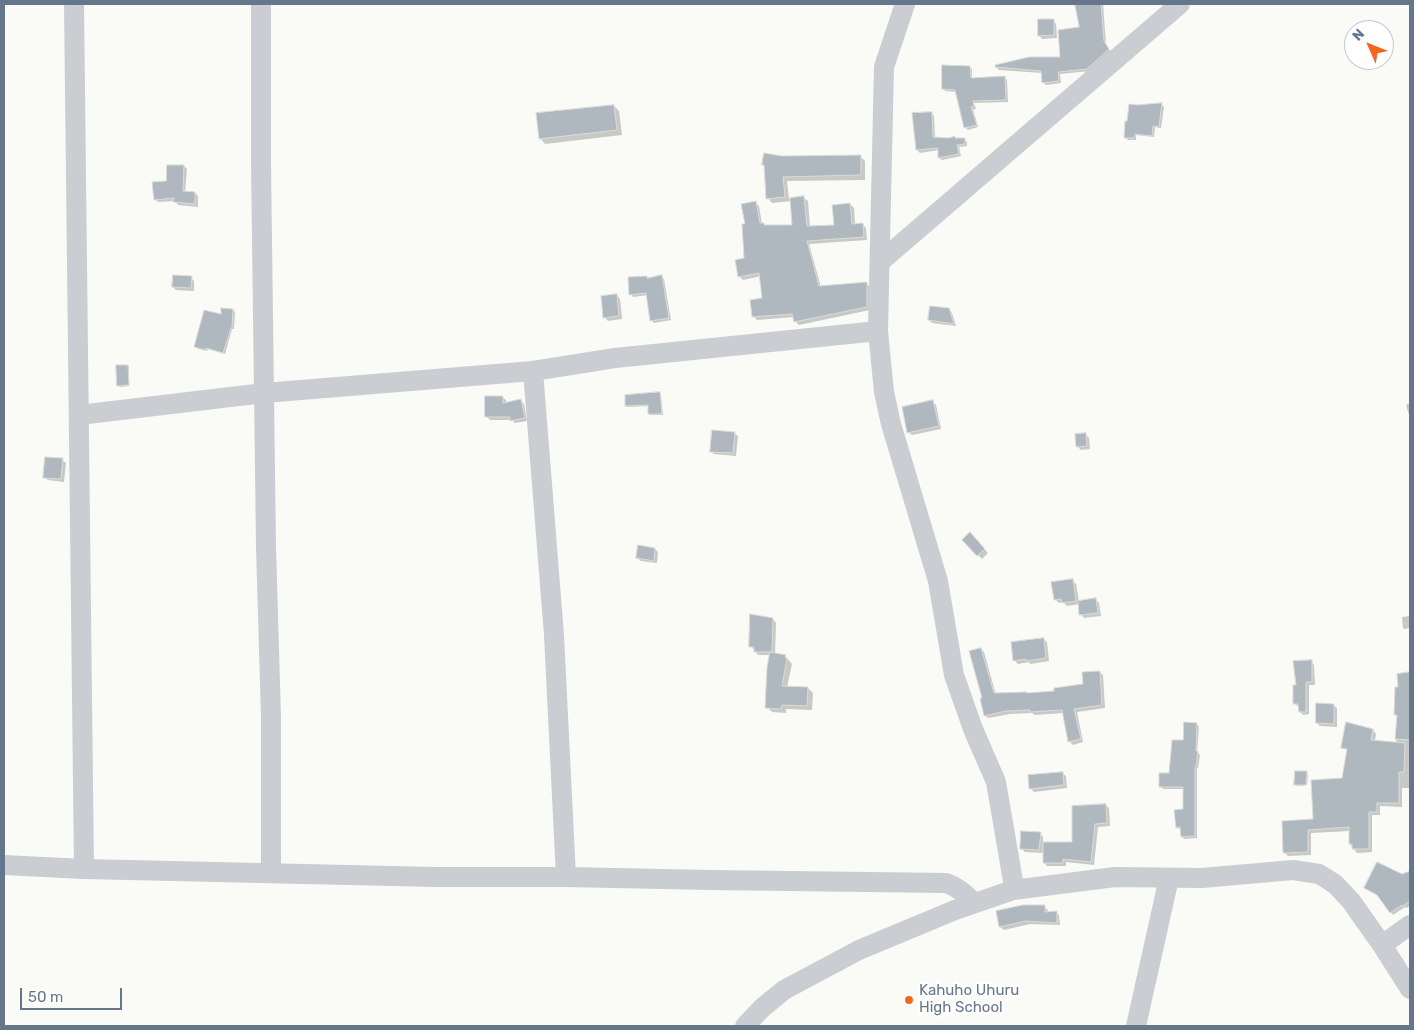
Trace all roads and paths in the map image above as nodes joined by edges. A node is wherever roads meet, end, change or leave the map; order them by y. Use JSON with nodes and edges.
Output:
{"nodes":[{"id":1,"x":74,"y":4,"type":"edge"},
{"id":2,"x":261,"y":4,"type":"edge"},
{"id":3,"x":905,"y":4,"type":"edge"},
{"id":4,"x":1180,"y":4,"type":"edge"},
{"id":5,"x":880,"y":262,"type":"junction"},
{"id":6,"x":878,"y":332,"type":"junction"},
{"id":7,"x":533,"y":371,"type":"junction"},
{"id":8,"x":264,"y":393,"type":"junction"},
{"id":9,"x":79,"y":415,"type":"junction"},
{"id":10,"x":4,"y":865,"type":"edge"},
{"id":11,"x":84,"y":869,"type":"junction"},
{"id":12,"x":271,"y":873,"type":"junction"},
{"id":13,"x":566,"y":876,"type":"junction"},
{"id":14,"x":1169,"y":878,"type":"junction"},
{"id":15,"x":1013,"y":890,"type":"junction"},
{"id":16,"x":974,"y":903,"type":"junction"},
{"id":17,"x":1410,"y":925,"type":"edge"},
{"id":18,"x":1382,"y":945,"type":"junction"},
{"id":19,"x":1410,"y":989,"type":"edge"},
{"id":20,"x":1139,"y":1024,"type":"edge"},
{"id":21,"x":744,"y":1026,"type":"edge"}],
"edges":[{"from":1,"to":9,"type":"street"},
{"from":2,"to":8,"type":"street"},
{"from":3,"to":5,"type":"street"},
{"from":4,"to":5,"type":"street"},
{"from":5,"to":6,"type":"street"},
{"from":6,"to":7,"type":"street"},
{"from":6,"to":15,"type":"street"},
{"from":7,"to":8,"type":"street"},
{"from":7,"to":13,"type":"street"},
{"from":8,"to":9,"type":"street"},
{"from":8,"to":12,"type":"street"},
{"from":9,"to":11,"type":"street"},
{"from":10,"to":11,"type":"street"},
{"from":11,"to":12,"type":"street"},
{"from":12,"to":13,"type":"street"},
{"from":13,"to":16,"type":"street"},
{"from":14,"to":15,"type":"street"},
{"from":14,"to":18,"type":"street"},
{"from":14,"to":20,"type":"street"},
{"from":15,"to":16,"type":"street"},
{"from":16,"to":21,"type":"street"},
{"from":17,"to":18,"type":"street"},
{"from":18,"to":19,"type":"street"}]}
